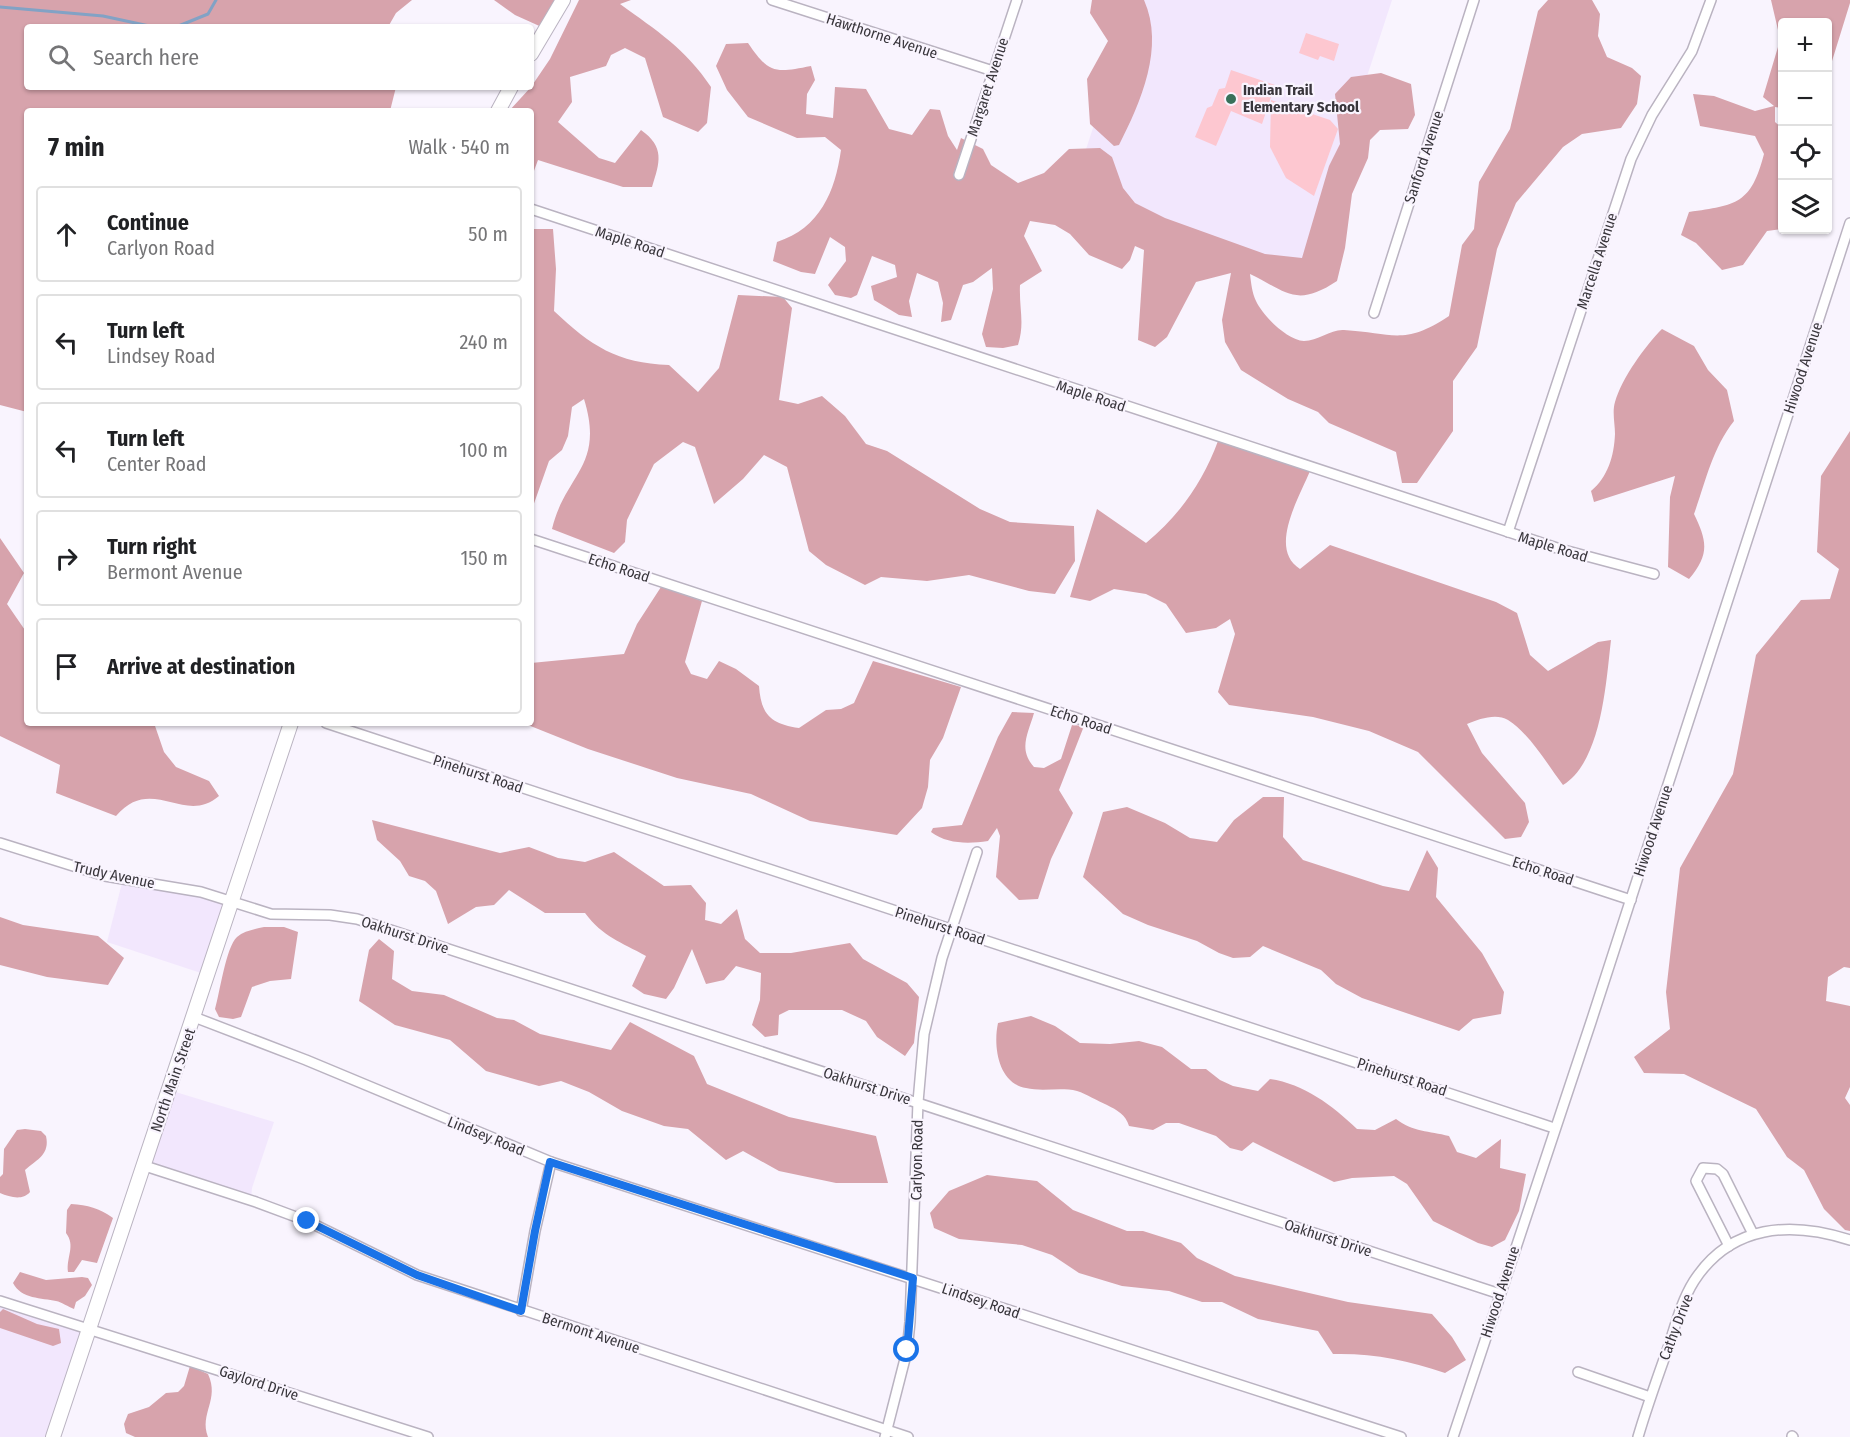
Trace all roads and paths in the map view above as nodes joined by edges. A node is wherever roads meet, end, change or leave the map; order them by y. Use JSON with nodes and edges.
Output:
{"nodes":[{"id":1,"x":563,"y":0,"type":"edge"},
{"id":2,"x":772,"y":0,"type":"edge"},
{"id":3,"x":1017,"y":0,"type":"edge"},
{"id":4,"x":1474,"y":0,"type":"edge"},
{"id":5,"x":1711,"y":0,"type":"edge"},
{"id":6,"x":534,"y":49,"type":"edge"},
{"id":7,"x":993,"y":71,"type":"junction"},
{"id":8,"x":509,"y":90,"type":"edge"},
{"id":9,"x":500,"y":108,"type":"edge"},
{"id":10,"x":959,"y":175,"type":"dead end"},
{"id":11,"x":534,"y":210,"type":"edge"},
{"id":12,"x":1850,"y":223,"type":"edge"},
{"id":13,"x":1374,"y":313,"type":"dead end"},
{"id":14,"x":1508,"y":532,"type":"junction"},
{"id":15,"x":534,"y":540,"type":"edge"},
{"id":16,"x":1654,"y":574,"type":"dead end"},
{"id":17,"x":290,"y":726,"type":"edge"},
{"id":18,"x":335,"y":726,"type":"edge"},
{"id":19,"x":0,"y":843,"type":"edge"},
{"id":20,"x":977,"y":852,"type":"dead end"},
{"id":21,"x":1630,"y":900,"type":"junction"},
{"id":22,"x":230,"y":901,"type":"junction"},
{"id":23,"x":952,"y":930,"type":"junction"},
{"id":24,"x":194,"y":1017,"type":"junction"},
{"id":25,"x":918,"y":1102,"type":"junction"},
{"id":26,"x":1554,"y":1128,"type":"junction"},
{"id":27,"x":550,"y":1162,"type":"junction"},
{"id":28,"x":144,"y":1166,"type":"junction"},
{"id":29,"x":1753,"y":1234,"type":"junction"},
{"id":30,"x":1850,"y":1240,"type":"edge"},
{"id":31,"x":1729,"y":1246,"type":"junction"},
{"id":32,"x":913,"y":1278,"type":"junction"},
{"id":33,"x":1500,"y":1294,"type":"junction"},
{"id":34,"x":0,"y":1301,"type":"edge"},
{"id":35,"x":521,"y":1311,"type":"junction"},
{"id":36,"x":90,"y":1328,"type":"junction"},
{"id":37,"x":1578,"y":1372,"type":"dead end"},
{"id":38,"x":1650,"y":1397,"type":"junction"},
{"id":39,"x":886,"y":1434,"type":"edge"},
{"id":40,"x":53,"y":1437,"type":"edge"},
{"id":41,"x":428,"y":1437,"type":"edge"},
{"id":42,"x":908,"y":1437,"type":"edge"},
{"id":43,"x":1401,"y":1437,"type":"edge"},
{"id":44,"x":1453,"y":1437,"type":"edge"},
{"id":45,"x":1638,"y":1437,"type":"edge"}],
"edges":[{"from":1,"to":6,"type":"main road"},
{"from":2,"to":7,"type":"street","name":"Hawthorne Avenue"},
{"from":3,"to":7,"type":"street","name":"Margaret Avenue"},
{"from":4,"to":13,"type":"street","name":"Sanford Avenue"},
{"from":5,"to":14,"type":"street","name":"Marcella Avenue"},
{"from":7,"to":10,"type":"street","name":"Margaret Avenue"},
{"from":8,"to":9,"type":"main road"},
{"from":11,"to":14,"type":"street","name":"Maple Road"},
{"from":12,"to":21,"type":"street","name":"Hiwood Avenue"},
{"from":14,"to":16,"type":"street","name":"Maple Road"},
{"from":15,"to":21,"type":"street","name":"Echo Road"},
{"from":17,"to":22,"type":"main road","name":"North Main Street"},
{"from":18,"to":23,"type":"street","name":"Pinehurst Road"},
{"from":19,"to":22,"type":"street","name":"Trudy Avenue"},
{"from":20,"to":23,"type":"street","name":"Carlyon Road"},
{"from":21,"to":26,"type":"street","name":"Hiwood Avenue"},
{"from":22,"to":24,"type":"main road","name":"North Main Street"},
{"from":22,"to":25,"type":"street","name":"Oakhurst Drive"},
{"from":23,"to":25,"type":"street","name":"Carlyon Road"},
{"from":23,"to":26,"type":"street","name":"Pinehurst Road"},
{"from":24,"to":27,"type":"street","name":"Lindsey Road"},
{"from":24,"to":28,"type":"main road","name":"North Main Street"},
{"from":25,"to":32,"type":"street","name":"Carlyon Road"},
{"from":25,"to":33,"type":"street","name":"Oakhurst Drive"},
{"from":26,"to":33,"type":"street","name":"Hiwood Avenue"},
{"from":27,"to":32,"type":"street","name":"Lindsey Road"},
{"from":27,"to":35,"type":"street"},
{"from":28,"to":35,"type":"street","name":"Bermont Avenue"},
{"from":28,"to":36,"type":"main road","name":"North Main Street"},
{"from":29,"to":30,"type":"street","name":"Cathy Drive"},
{"from":29,"to":31,"type":"street","name":"Cathy Drive"},
{"from":29,"to":31,"type":"street"},
{"from":31,"to":38,"type":"street","name":"Cathy Drive"},
{"from":32,"to":39,"type":"street","name":"Carlyon Road"},
{"from":32,"to":43,"type":"street","name":"Lindsey Road"},
{"from":33,"to":44,"type":"street","name":"Hiwood Avenue"},
{"from":34,"to":36,"type":"street","name":"Gaylord Drive"},
{"from":35,"to":39,"type":"street","name":"Bermont Avenue"},
{"from":36,"to":40,"type":"main road","name":"North Main Street"},
{"from":36,"to":41,"type":"street","name":"Gaylord Drive"},
{"from":37,"to":38,"type":"street"},
{"from":38,"to":45,"type":"street","name":"Cathy Drive"},
{"from":39,"to":42,"type":"street","name":"Bermont Avenue"}]}
